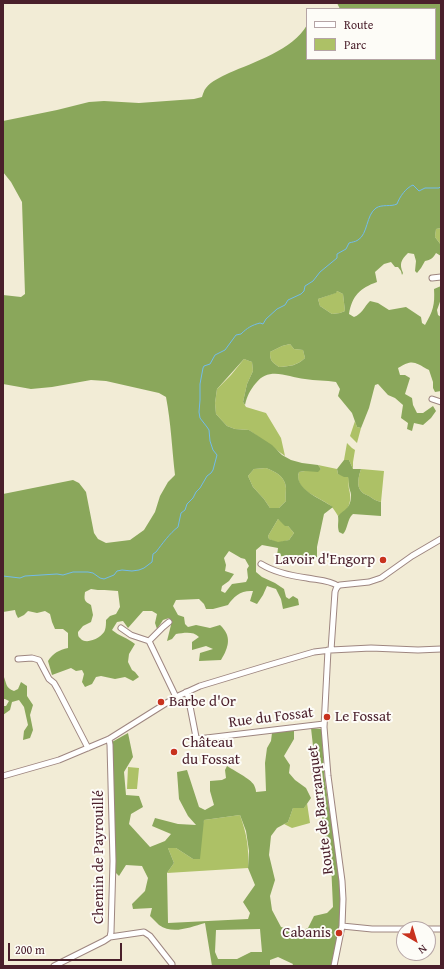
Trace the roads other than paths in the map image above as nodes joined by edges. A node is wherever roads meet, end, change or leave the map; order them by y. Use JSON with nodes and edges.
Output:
{"nodes":[{"id":1,"x":441,"y":277,"type":"edge"},
{"id":2,"x":432,"y":278,"type":"dead end"},
{"id":3,"x":432,"y":399,"type":"dead end"},
{"id":4,"x":441,"y":402,"type":"edge"},
{"id":5,"x":441,"y":539,"type":"edge"},
{"id":6,"x":261,"y":564,"type":"dead end"},
{"id":7,"x":338,"y":586,"type":"junction"},
{"id":8,"x":169,"y":622,"type":"dead end"},
{"id":9,"x":121,"y":628,"type":"dead end"},
{"id":10,"x":149,"y":641,"type":"junction"},
{"id":11,"x":441,"y":649,"type":"edge"},
{"id":12,"x":329,"y":650,"type":"junction"},
{"id":13,"x":18,"y":659,"type":"dead end"},
{"id":14,"x":186,"y":692,"type":"junction"},
{"id":15,"x":176,"y":697,"type":"junction"},
{"id":16,"x":324,"y":724,"type":"junction"},
{"id":17,"x":109,"y":739,"type":"junction"},
{"id":18,"x":88,"y":748,"type":"junction"},
{"id":19,"x":3,"y":776,"type":"edge"},
{"id":20,"x":342,"y":926,"type":"junction"},
{"id":21,"x":396,"y":929,"type":"edge"},
{"id":22,"x":110,"y":937,"type":"junction"},
{"id":23,"x":54,"y":966,"type":"edge"},
{"id":24,"x":172,"y":966,"type":"edge"},
{"id":25,"x":334,"y":966,"type":"edge"}],
"edges":[{"from":1,"to":2,"type":"street"},
{"from":3,"to":4,"type":"street"},
{"from":5,"to":7,"type":"street"},
{"from":6,"to":7,"type":"street"},
{"from":7,"to":12,"type":"street","name":"Route de Barranquet"},
{"from":8,"to":10,"type":"street"},
{"from":9,"to":10,"type":"street"},
{"from":10,"to":15,"type":"street"},
{"from":11,"to":12,"type":"street"},
{"from":12,"to":14,"type":"street"},
{"from":12,"to":16,"type":"street","name":"Route de Barranquet"},
{"from":13,"to":18,"type":"street"},
{"from":14,"to":15,"type":"street"},
{"from":14,"to":16,"type":"street","name":"Rue du Fossat"},
{"from":15,"to":17,"type":"street"},
{"from":16,"to":20,"type":"street","name":"Route de Barranquet"},
{"from":17,"to":18,"type":"street"},
{"from":17,"to":22,"type":"street","name":"Chemin de Payrouillé"},
{"from":18,"to":19,"type":"street"},
{"from":20,"to":21,"type":"street"},
{"from":20,"to":25,"type":"street","name":"Route de Barranquet"},
{"from":22,"to":23,"type":"street","name":"Chemin de Payrouillé"},
{"from":22,"to":24,"type":"street"}]}
